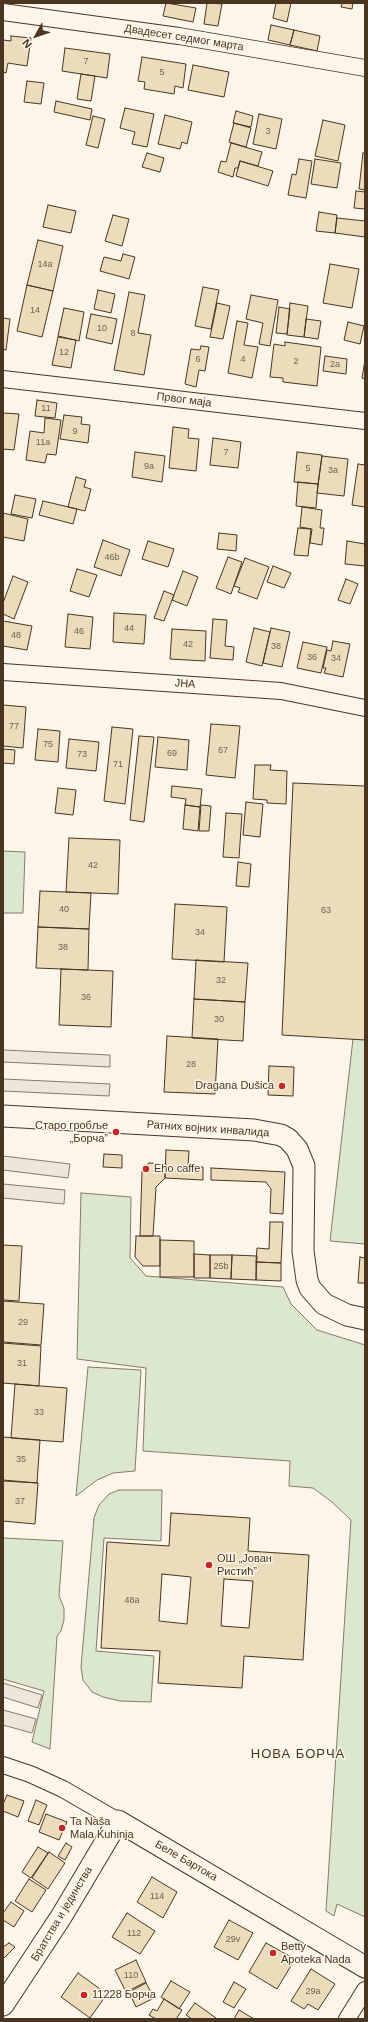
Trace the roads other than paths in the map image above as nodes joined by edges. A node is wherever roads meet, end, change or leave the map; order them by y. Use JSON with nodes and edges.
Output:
{"nodes":[{"id":1,"x":3,"y":12,"type":"edge"},
{"id":2,"x":365,"y":68,"type":"edge"},
{"id":3,"x":3,"y":379,"type":"edge"},
{"id":4,"x":365,"y":421,"type":"edge"},
{"id":5,"x":3,"y":672,"type":"edge"},
{"id":6,"x":365,"y":708,"type":"edge"},
{"id":7,"x":3,"y":1116,"type":"edge"},
{"id":8,"x":365,"y":1319,"type":"edge"},
{"id":9,"x":3,"y":1765,"type":"edge"},
{"id":10,"x":118,"y":1821,"type":"junction"},
{"id":11,"x":365,"y":1967,"type":"edge"},
{"id":12,"x":365,"y":1990,"type":"edge"},
{"id":13,"x":3,"y":2006,"type":"edge"},
{"id":14,"x":347,"y":2019,"type":"edge"}],
"edges":[{"from":1,"to":2,"type":"street","name":"Двадесет седмог марта"},
{"from":3,"to":4,"type":"street","name":"Првог маја"},
{"from":5,"to":6,"type":"street","name":"ЈНА"},
{"from":7,"to":8,"type":"street","name":"Ратних војних инвалида"},
{"from":9,"to":10,"type":"street","name":"Беле Бартока"},
{"from":10,"to":11,"type":"street","name":"Беле Бартока"},
{"from":10,"to":13,"type":"street","name":"Братства и јединства"},
{"from":12,"to":14,"type":"street"}]}
